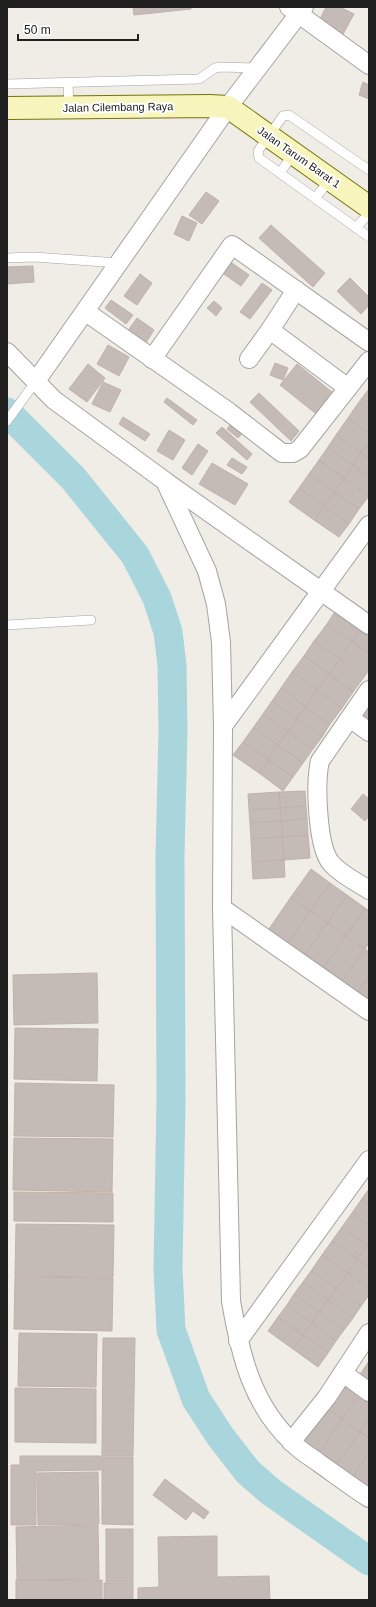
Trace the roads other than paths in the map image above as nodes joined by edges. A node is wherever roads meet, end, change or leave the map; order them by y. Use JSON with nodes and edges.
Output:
{"nodes":[{"id":1,"x":297,"y":10,"type":"edge"},
{"id":2,"x":367,"y":60,"type":"edge"},
{"id":3,"x":258,"y":68,"type":"junction"},
{"id":4,"x":68,"y":83,"type":"junction"},
{"id":5,"x":7,"y":84,"type":"edge"},
{"id":6,"x":228,"y":107,"type":"junction"},
{"id":7,"x":7,"y":108,"type":"edge"},
{"id":8,"x":69,"y":108,"type":"junction"},
{"id":9,"x":269,"y":136,"type":"junction"},
{"id":10,"x":293,"y":154,"type":"junction"},
{"id":11,"x":369,"y":170,"type":"edge"},
{"id":12,"x":280,"y":174,"type":"junction"},
{"id":13,"x":330,"y":180,"type":"junction"},
{"id":14,"x":315,"y":198,"type":"junction"},
{"id":15,"x":369,"y":207,"type":"edge"},
{"id":16,"x":369,"y":212,"type":"edge"},
{"id":17,"x":356,"y":228,"type":"junction"},
{"id":18,"x":369,"y":237,"type":"edge"},
{"id":19,"x":7,"y":258,"type":"edge"},
{"id":20,"x":120,"y":264,"type":"junction"},
{"id":21,"x":296,"y":290,"type":"junction"},
{"id":22,"x":86,"y":312,"type":"junction"},
{"id":23,"x":270,"y":330,"type":"junction"},
{"id":24,"x":369,"y":342,"type":"edge"},
{"id":25,"x":7,"y":352,"type":"edge"},
{"id":26,"x":152,"y":359,"type":"junction"},
{"id":27,"x":249,"y":359,"type":"dead end"},
{"id":28,"x":369,"y":361,"type":"edge"},
{"id":29,"x":32,"y":387,"type":"junction"},
{"id":30,"x":348,"y":388,"type":"junction"},
{"id":31,"x":7,"y":421,"type":"edge"},
{"id":32,"x":166,"y":481,"type":"junction"},
{"id":33,"x":369,"y":525,"type":"edge"},
{"id":34,"x":321,"y":591,"type":"junction"},
{"id":35,"x":91,"y":620,"type":"dead end"},
{"id":36,"x":7,"y":625,"type":"edge"},
{"id":37,"x":369,"y":625,"type":"edge"},
{"id":38,"x":369,"y":690,"type":"edge"},
{"id":39,"x":350,"y":718,"type":"junction"},
{"id":40,"x":223,"y":726,"type":"junction"},
{"id":41,"x":369,"y":732,"type":"edge"},
{"id":42,"x":369,"y":890,"type":"edge"},
{"id":43,"x":222,"y":908,"type":"junction"},
{"id":44,"x":369,"y":1011,"type":"edge"},
{"id":45,"x":369,"y":1160,"type":"edge"},
{"id":46,"x":369,"y":1333,"type":"edge"},
{"id":47,"x":238,"y":1342,"type":"junction"},
{"id":48,"x":343,"y":1373,"type":"junction"},
{"id":49,"x":369,"y":1392,"type":"edge"},
{"id":50,"x":291,"y":1442,"type":"junction"},
{"id":51,"x":369,"y":1498,"type":"edge"}],
"edges":[{"from":1,"to":2,"type":"street"},
{"from":1,"to":3,"type":"street"},
{"from":3,"to":4,"type":"lane"},
{"from":3,"to":6,"type":"street"},
{"from":4,"to":5,"type":"lane"},
{"from":4,"to":8,"type":"lane"},
{"from":6,"to":8,"type":"street","name":"Jalan Cilembang Raya"},
{"from":6,"to":9,"type":"street","name":"Jalan Tarum Barat 1"},
{"from":6,"to":20,"type":"street"},
{"from":7,"to":8,"type":"street","name":"Jalan Cilembang Raya"},
{"from":9,"to":10,"type":"street","name":"Jalan Tarum Barat 1"},
{"from":9,"to":11,"type":"lane"},
{"from":9,"to":12,"type":"lane"},
{"from":10,"to":12,"type":"lane"},
{"from":10,"to":13,"type":"street","name":"Jalan Tarum Barat 1"},
{"from":12,"to":14,"type":"lane"},
{"from":13,"to":14,"type":"lane"},
{"from":13,"to":15,"type":"street","name":"Jalan Tarum Barat 1"},
{"from":14,"to":17,"type":"lane"},
{"from":16,"to":17,"type":"lane"},
{"from":17,"to":18,"type":"lane"},
{"from":19,"to":20,"type":"lane"},
{"from":20,"to":22,"type":"street"},
{"from":21,"to":23,"type":"street"},
{"from":21,"to":24,"type":"street"},
{"from":21,"to":26,"type":"street"},
{"from":22,"to":26,"type":"street"},
{"from":22,"to":29,"type":"street"},
{"from":23,"to":27,"type":"street"},
{"from":23,"to":30,"type":"street"},
{"from":25,"to":29,"type":"street"},
{"from":26,"to":30,"type":"street"},
{"from":28,"to":30,"type":"street"},
{"from":29,"to":31,"type":"lane"},
{"from":29,"to":32,"type":"street"},
{"from":32,"to":34,"type":"street"},
{"from":32,"to":40,"type":"street"},
{"from":33,"to":34,"type":"street"},
{"from":34,"to":37,"type":"street"},
{"from":34,"to":40,"type":"street"},
{"from":35,"to":36,"type":"lane"},
{"from":38,"to":39,"type":"street"},
{"from":39,"to":41,"type":"street"},
{"from":39,"to":42,"type":"street"},
{"from":40,"to":43,"type":"street"},
{"from":43,"to":44,"type":"street"},
{"from":43,"to":47,"type":"street"},
{"from":45,"to":47,"type":"street"},
{"from":46,"to":48,"type":"street"},
{"from":47,"to":50,"type":"street"},
{"from":48,"to":49,"type":"street"},
{"from":48,"to":50,"type":"street"},
{"from":50,"to":51,"type":"street"}]}
